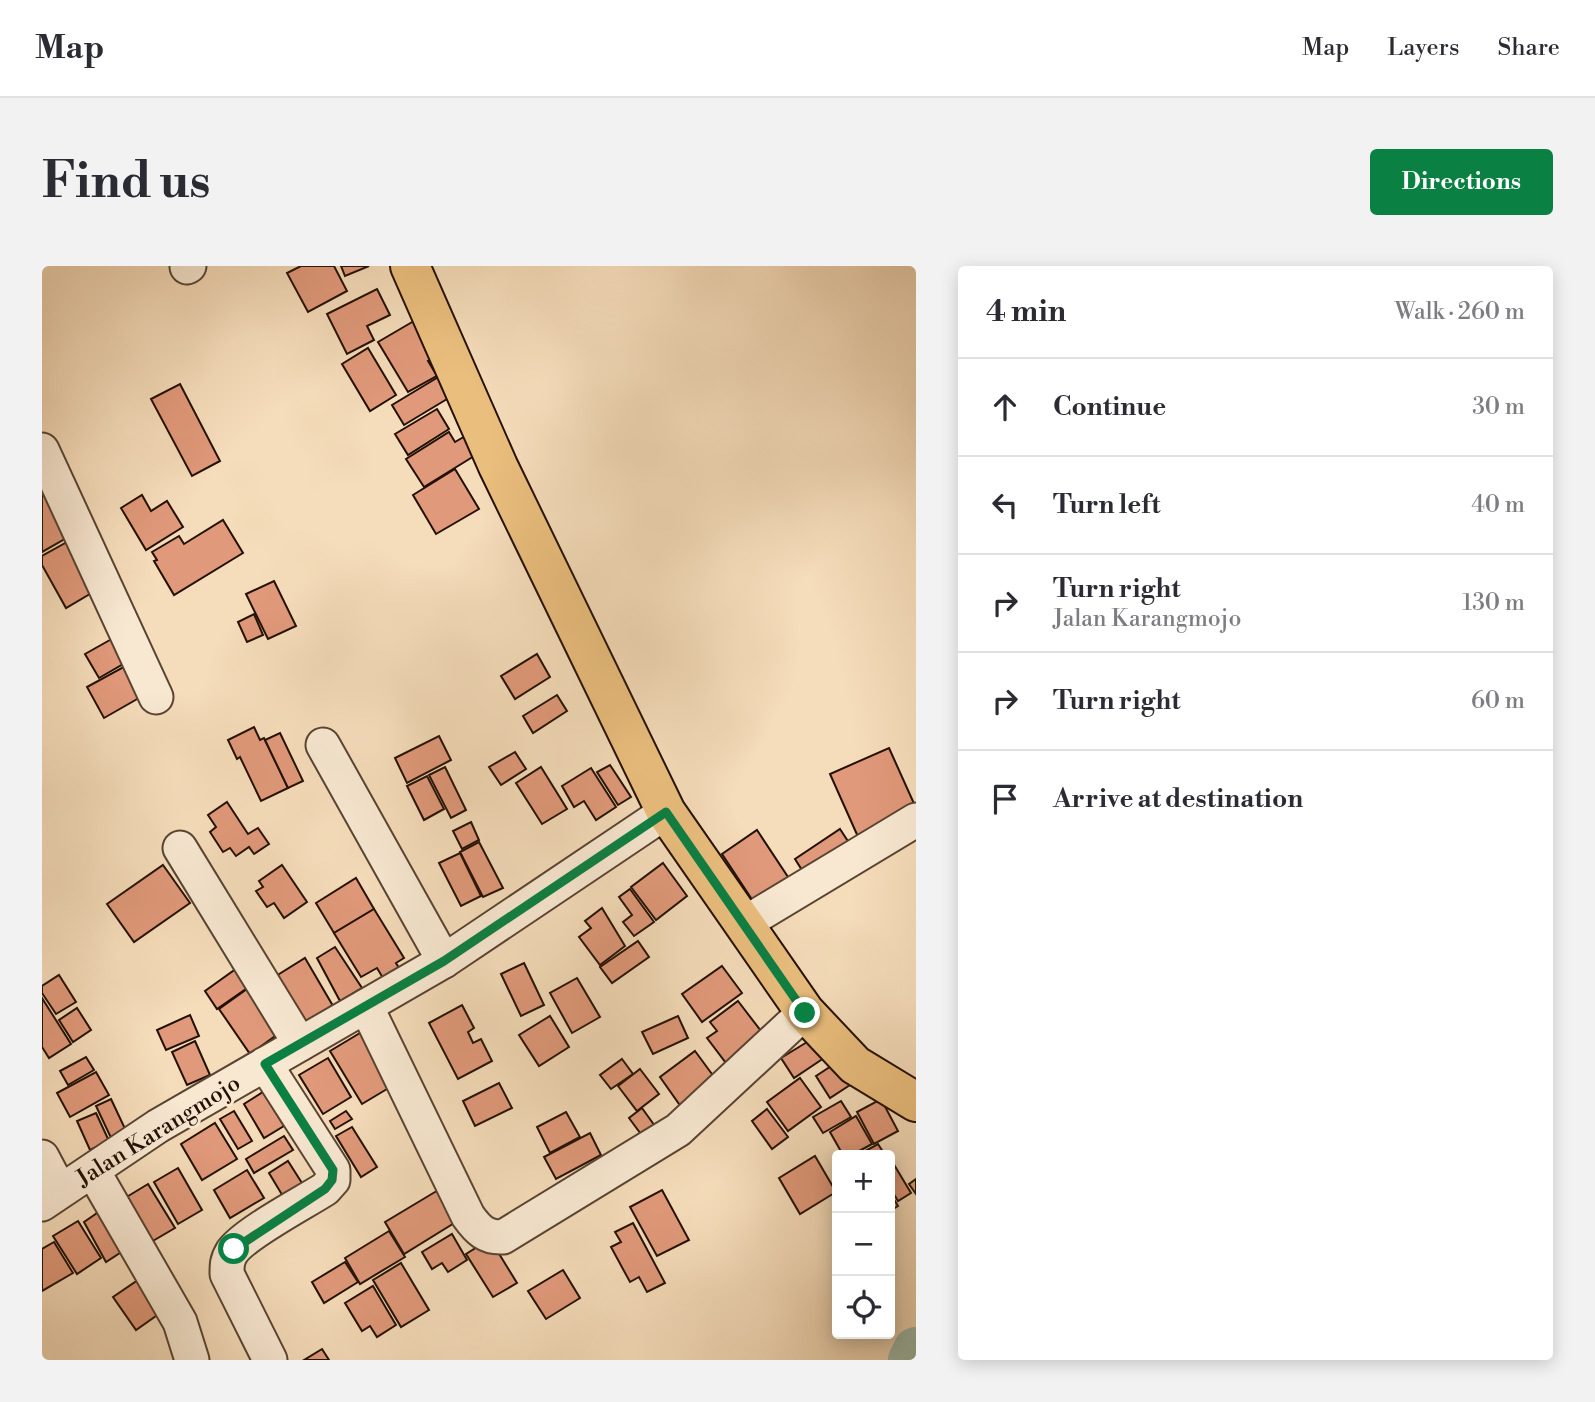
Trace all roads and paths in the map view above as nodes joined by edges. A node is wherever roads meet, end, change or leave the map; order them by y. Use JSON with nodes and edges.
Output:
{"nodes":[{"id":1,"x":410,"y":266,"type":"edge"},
{"id":2,"x":42,"y":450,"type":"edge"},
{"id":3,"x":156,"y":697,"type":"dead end"},
{"id":4,"x":323,"y":745,"type":"dead end"},
{"id":5,"x":666,"y":812,"type":"junction"},
{"id":6,"x":916,"y":820,"type":"edge"},
{"id":7,"x":180,"y":848,"type":"dead end"},
{"id":8,"x":745,"y":923,"type":"junction"},
{"id":9,"x":444,"y":961,"type":"junction"},
{"id":10,"x":366,"y":1006,"type":"junction"},
{"id":11,"x":805,"y":1013,"type":"junction"},
{"id":12,"x":300,"y":1044,"type":"junction"},
{"id":13,"x":265,"y":1064,"type":"junction"},
{"id":14,"x":916,"y":1102,"type":"edge"},
{"id":15,"x":42,"y":1157,"type":"edge"},
{"id":16,"x":93,"y":1171,"type":"junction"},
{"id":17,"x":51,"y":1197,"type":"edge"},
{"id":18,"x":192,"y":1360,"type":"edge"},
{"id":19,"x":270,"y":1360,"type":"edge"}],
"edges":[{"from":1,"to":5,"type":"main road"},
{"from":2,"to":3,"type":"street"},
{"from":4,"to":9,"type":"street"},
{"from":5,"to":8,"type":"main road"},
{"from":5,"to":9,"type":"street","name":"Jalan Karangmojo"},
{"from":6,"to":8,"type":"street"},
{"from":7,"to":12,"type":"street"},
{"from":8,"to":11,"type":"main road"},
{"from":9,"to":10,"type":"street","name":"Jalan Karangmojo"},
{"from":10,"to":11,"type":"street"},
{"from":10,"to":12,"type":"street","name":"Jalan Karangmojo"},
{"from":11,"to":14,"type":"main road"},
{"from":12,"to":13,"type":"street","name":"Jalan Karangmojo"},
{"from":13,"to":16,"type":"street","name":"Jalan Karangmojo"},
{"from":13,"to":19,"type":"street"},
{"from":15,"to":17,"type":"street"},
{"from":16,"to":17,"type":"street","name":"Jalan Karangmojo"},
{"from":16,"to":18,"type":"street"}]}
